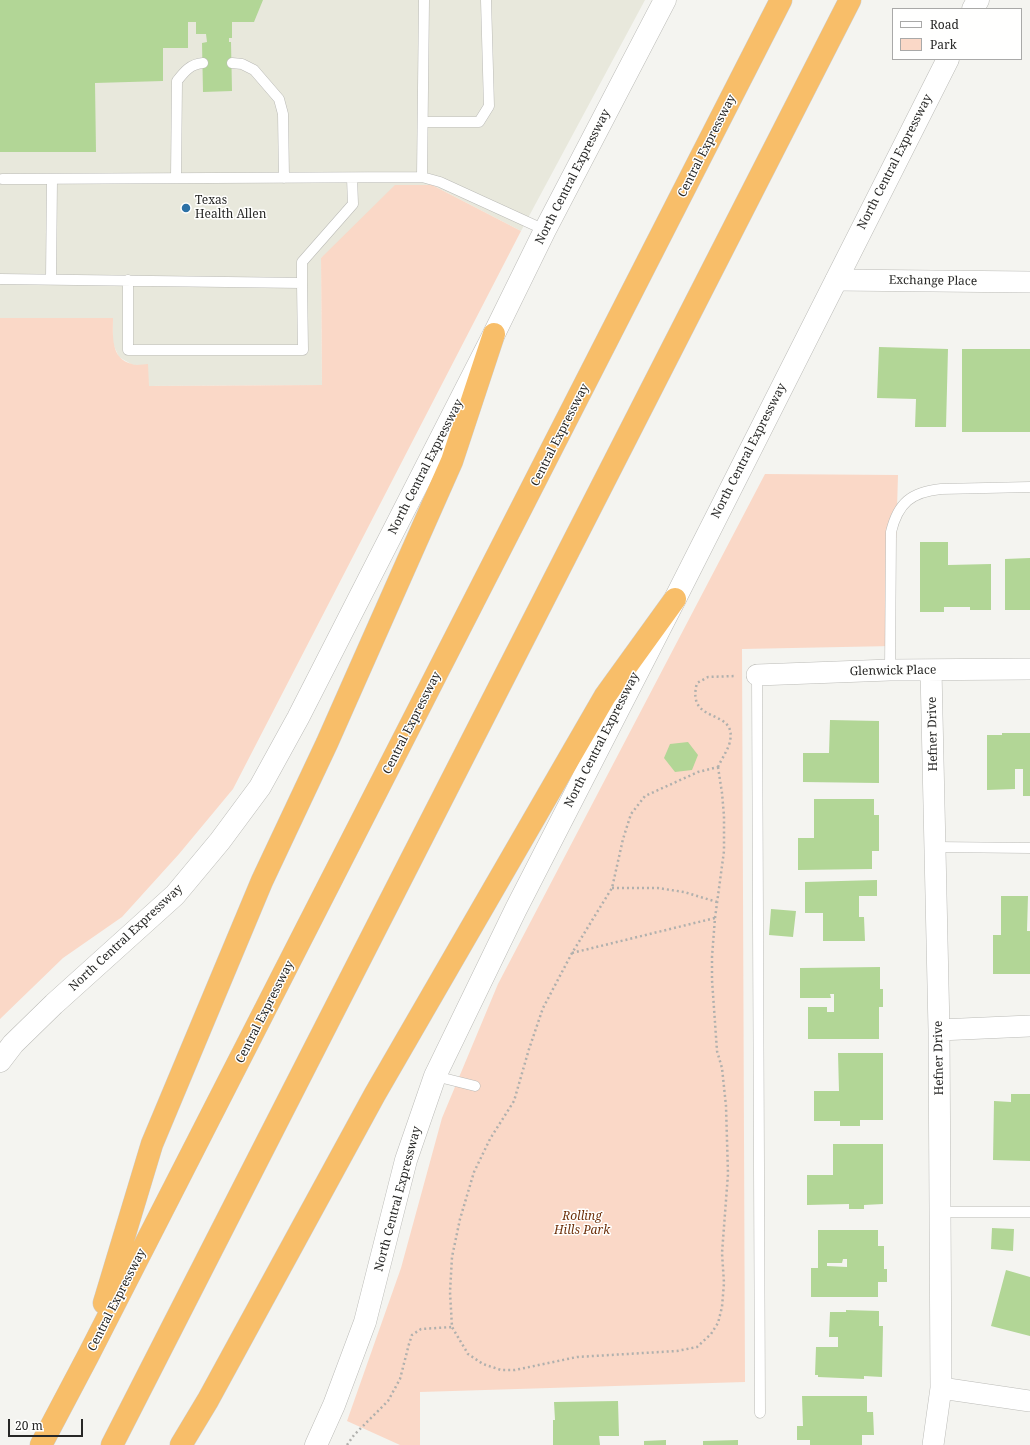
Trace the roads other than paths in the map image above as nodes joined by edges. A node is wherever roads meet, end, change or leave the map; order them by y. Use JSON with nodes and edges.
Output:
{"nodes":[{"id":1,"x":424,"y":0,"type":"edge"},
{"id":2,"x":486,"y":0,"type":"edge"},
{"id":3,"x":665,"y":0,"type":"edge"},
{"id":4,"x":781,"y":0,"type":"edge"},
{"id":5,"x":850,"y":0,"type":"edge"},
{"id":6,"x":947,"y":60,"type":"edge"},
{"id":7,"x":203,"y":63,"type":"dead end"},
{"id":8,"x":232,"y":64,"type":"dead end"},
{"id":9,"x":423,"y":122,"type":"junction"},
{"id":10,"x":422,"y":177,"type":"junction"},
{"id":11,"x":2,"y":178,"type":"dead end"},
{"id":12,"x":52,"y":178,"type":"junction"},
{"id":13,"x":176,"y":178,"type":"junction"},
{"id":14,"x":284,"y":178,"type":"junction"},
{"id":15,"x":352,"y":178,"type":"junction"},
{"id":16,"x":545,"y":230,"type":"junction"},
{"id":17,"x":0,"y":279,"type":"edge"},
{"id":18,"x":51,"y":279,"type":"junction"},
{"id":19,"x":128,"y":280,"type":"junction"},
{"id":20,"x":836,"y":280,"type":"junction"},
{"id":21,"x":1030,"y":282,"type":"edge"},
{"id":22,"x":302,"y":283,"type":"junction"},
{"id":23,"x":494,"y":334,"type":"junction"},
{"id":24,"x":1030,"y":487,"type":"edge"},
{"id":25,"x":674,"y":599,"type":"junction"},
{"id":26,"x":1030,"y":669,"type":"edge"},
{"id":27,"x":890,"y":670,"type":"junction"},
{"id":28,"x":931,"y":670,"type":"junction"},
{"id":29,"x":757,"y":675,"type":"joint"},
{"id":30,"x":935,"y":847,"type":"junction"},
{"id":31,"x":1030,"y":848,"type":"edge"},
{"id":32,"x":1030,"y":1026,"type":"edge"},
{"id":33,"x":939,"y":1030,"type":"junction"},
{"id":34,"x":0,"y":1061,"type":"edge"},
{"id":35,"x":435,"y":1076,"type":"junction"},
{"id":36,"x":475,"y":1086,"type":"dead end"},
{"id":37,"x":940,"y":1212,"type":"junction"},
{"id":38,"x":1030,"y":1212,"type":"edge"},
{"id":39,"x":88,"y":1356,"type":"junction"},
{"id":40,"x":942,"y":1388,"type":"junction"},
{"id":41,"x":1030,"y":1401,"type":"edge"},
{"id":42,"x":760,"y":1413,"type":"dead end"},
{"id":43,"x":41,"y":1445,"type":"edge"},
{"id":44,"x":112,"y":1445,"type":"edge"},
{"id":45,"x":181,"y":1445,"type":"edge"},
{"id":46,"x":316,"y":1445,"type":"edge"},
{"id":47,"x":933,"y":1445,"type":"edge"}],
"edges":[{"from":1,"to":9,"type":"lane"},
{"from":2,"to":9,"type":"lane"},
{"from":3,"to":16,"type":"main road","name":"North Central Expressway"},
{"from":4,"to":39,"type":"highway","name":"Central Expressway"},
{"from":5,"to":44,"type":"highway"},
{"from":6,"to":20,"type":"main road","name":"North Central Expressway"},
{"from":7,"to":13,"type":"lane"},
{"from":8,"to":14,"type":"lane"},
{"from":9,"to":10,"type":"lane"},
{"from":10,"to":15,"type":"lane"},
{"from":10,"to":16,"type":"lane"},
{"from":11,"to":12,"type":"lane"},
{"from":12,"to":13,"type":"lane"},
{"from":12,"to":18,"type":"lane"},
{"from":13,"to":14,"type":"lane"},
{"from":14,"to":15,"type":"lane"},
{"from":15,"to":22,"type":"lane"},
{"from":16,"to":23,"type":"main road","name":"North Central Expressway"},
{"from":17,"to":18,"type":"lane"},
{"from":18,"to":19,"type":"lane"},
{"from":19,"to":22,"type":"lane"},
{"from":19,"to":22,"type":"lane"},
{"from":20,"to":21,"type":"street","name":"Exchange Place"},
{"from":20,"to":25,"type":"main road","name":"North Central Expressway"},
{"from":23,"to":34,"type":"main road","name":"North Central Expressway"},
{"from":23,"to":39,"type":"highway"},
{"from":24,"to":27,"type":"lane"},
{"from":25,"to":35,"type":"main road","name":"North Central Expressway"},
{"from":25,"to":45,"type":"highway"},
{"from":26,"to":28,"type":"street","name":"Glenwick Place"},
{"from":27,"to":28,"type":"street","name":"Glenwick Place"},
{"from":27,"to":29,"type":"street","name":"Glenwick Place"},
{"from":28,"to":30,"type":"street","name":"Hefner Drive"},
{"from":29,"to":42,"type":"lane"},
{"from":30,"to":31,"type":"lane"},
{"from":30,"to":33,"type":"street","name":"Hefner Drive"},
{"from":32,"to":33,"type":"street"},
{"from":33,"to":37,"type":"street","name":"Hefner Drive"},
{"from":35,"to":36,"type":"lane"},
{"from":35,"to":46,"type":"main road","name":"North Central Expressway"},
{"from":37,"to":38,"type":"lane"},
{"from":37,"to":40,"type":"street","name":"Hefner Drive"},
{"from":39,"to":43,"type":"highway","name":"Central Expressway"},
{"from":40,"to":41,"type":"street"},
{"from":40,"to":47,"type":"street","name":"Hefner Drive"}]}
